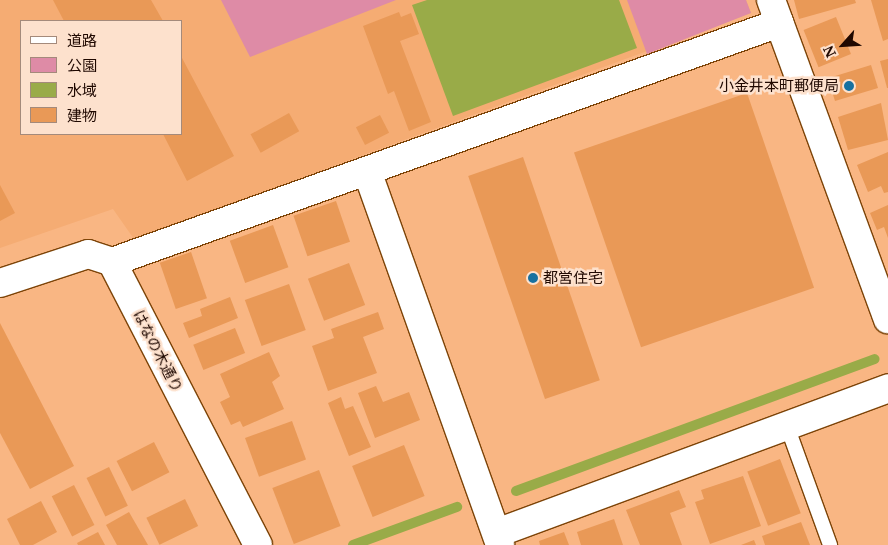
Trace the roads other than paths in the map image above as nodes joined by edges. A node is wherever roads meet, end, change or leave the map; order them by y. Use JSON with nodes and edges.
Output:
{"nodes":[{"id":1,"x":775,"y":12,"type":"edge"},
{"id":2,"x":367,"y":171,"type":"junction"},
{"id":3,"x":112,"y":262,"type":"junction"},
{"id":4,"x":0,"y":282,"type":"edge"},
{"id":5,"x":888,"y":319,"type":"edge"},
{"id":6,"x":888,"y":388,"type":"edge"},
{"id":7,"x":787,"y":426,"type":"junction"},
{"id":8,"x":498,"y":542,"type":"edge"},
{"id":9,"x":258,"y":545,"type":"edge"},
{"id":10,"x":830,"y":545,"type":"edge"}],
"edges":[{"from":1,"to":2,"type":"street"},
{"from":1,"to":5,"type":"street"},
{"from":2,"to":3,"type":"street"},
{"from":2,"to":8,"type":"street"},
{"from":3,"to":4,"type":"street"},
{"from":3,"to":9,"type":"street","name":"はなの木通り"},
{"from":6,"to":7,"type":"street"},
{"from":7,"to":8,"type":"street"},
{"from":7,"to":10,"type":"lane"}]}
